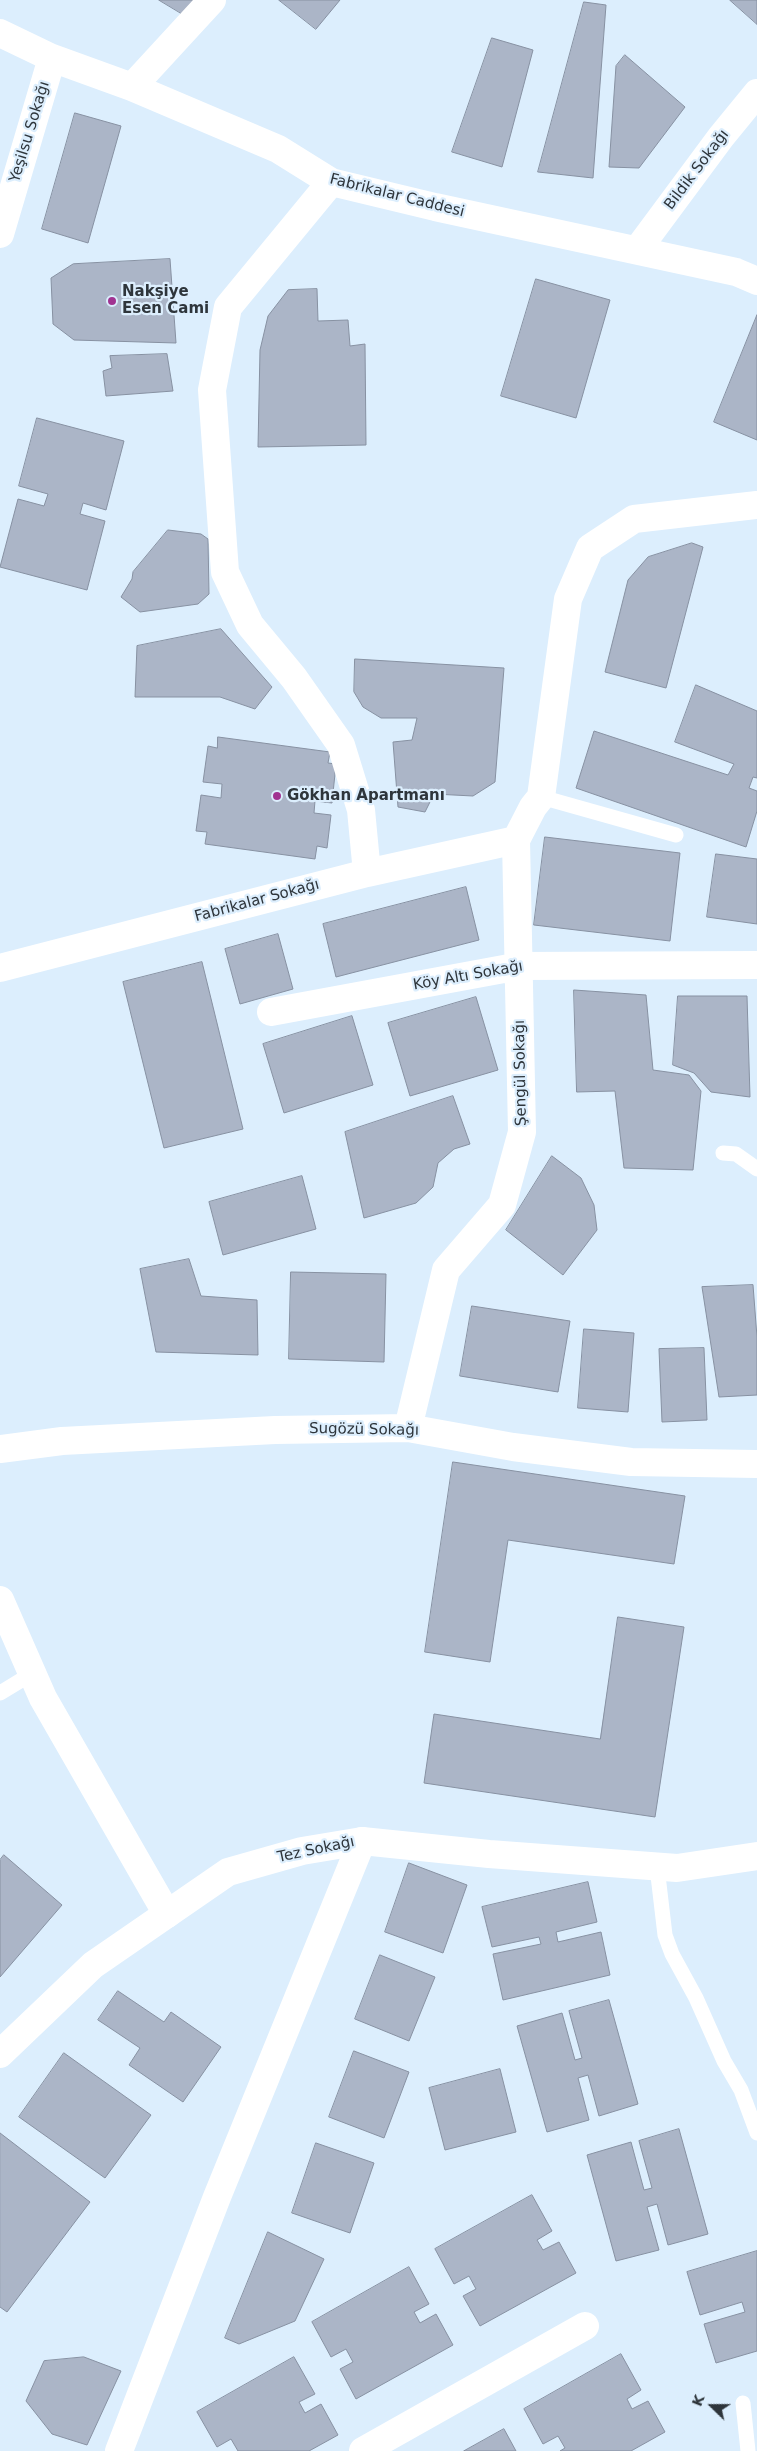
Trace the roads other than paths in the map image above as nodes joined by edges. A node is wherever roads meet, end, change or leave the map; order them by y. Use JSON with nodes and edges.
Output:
{"nodes":[{"id":1,"x":212,"y":0,"type":"edge"},
{"id":2,"x":0,"y":33,"type":"edge"},
{"id":3,"x":52,"y":58,"type":"junction"},
{"id":4,"x":132,"y":87,"type":"junction"},
{"id":5,"x":757,"y":92,"type":"edge"},
{"id":6,"x":331,"y":182,"type":"junction"},
{"id":7,"x":0,"y":234,"type":"edge"},
{"id":8,"x":638,"y":249,"type":"junction"},
{"id":9,"x":757,"y":281,"type":"edge"},
{"id":10,"x":757,"y":506,"type":"edge"},
{"id":11,"x":542,"y":797,"type":"junction"},
{"id":12,"x":676,"y":835,"type":"dead end"},
{"id":13,"x":516,"y":840,"type":"junction"},
{"id":14,"x":366,"y":873,"type":"junction"},
{"id":15,"x":757,"y":965,"type":"edge"},
{"id":16,"x":520,"y":966,"type":"junction"},
{"id":17,"x":0,"y":968,"type":"edge"},
{"id":18,"x":271,"y":1012,"type":"dead end"},
{"id":19,"x":722,"y":1153,"type":"dead end"},
{"id":20,"x":757,"y":1168,"type":"edge"},
{"id":21,"x":408,"y":1428,"type":"junction"},
{"id":22,"x":0,"y":1449,"type":"edge"},
{"id":23,"x":757,"y":1464,"type":"edge"},
{"id":24,"x":0,"y":1600,"type":"edge"},
{"id":25,"x":33,"y":1673,"type":"junction"},
{"id":26,"x":0,"y":1693,"type":"edge"},
{"id":27,"x":362,"y":1841,"type":"junction"},
{"id":28,"x":757,"y":1856,"type":"edge"},
{"id":29,"x":657,"y":1867,"type":"junction"},
{"id":30,"x":167,"y":1914,"type":"junction"},
{"id":31,"x":0,"y":2054,"type":"edge"},
{"id":32,"x":757,"y":2133,"type":"edge"},
{"id":33,"x":584,"y":2326,"type":"dead end"},
{"id":34,"x":743,"y":2403,"type":"dead end"},
{"id":35,"x":119,"y":2451,"type":"edge"},
{"id":36,"x":363,"y":2451,"type":"edge"},
{"id":37,"x":748,"y":2451,"type":"edge"}],
"edges":[{"from":1,"to":4,"type":"street"},
{"from":2,"to":3,"type":"street","name":"Fabrikalar Caddesi"},
{"from":3,"to":4,"type":"street","name":"Fabrikalar Caddesi"},
{"from":3,"to":7,"type":"street","name":"Yeşilsu Sokağı"},
{"from":4,"to":6,"type":"street","name":"Fabrikalar Caddesi"},
{"from":5,"to":8,"type":"street","name":"Bildik Sokağı"},
{"from":6,"to":8,"type":"street","name":"Fabrikalar Caddesi"},
{"from":6,"to":14,"type":"street"},
{"from":8,"to":9,"type":"street","name":"Fabrikalar Caddesi"},
{"from":10,"to":11,"type":"street"},
{"from":11,"to":12,"type":"lane"},
{"from":11,"to":13,"type":"street"},
{"from":13,"to":14,"type":"street","name":"Fabrikalar Sokağı"},
{"from":13,"to":16,"type":"street","name":"Şengül Sokağı"},
{"from":14,"to":17,"type":"street","name":"Fabrikalar Sokağı"},
{"from":15,"to":16,"type":"street","name":"Köy Altı Sokağı"},
{"from":16,"to":18,"type":"street","name":"Köy Altı Sokağı"},
{"from":16,"to":21,"type":"street","name":"Şengül Sokağı"},
{"from":19,"to":20,"type":"lane"},
{"from":21,"to":22,"type":"street","name":"Sugözü Sokağı"},
{"from":21,"to":23,"type":"street","name":"Sugözü Sokağı"},
{"from":24,"to":25,"type":"street"},
{"from":25,"to":26,"type":"lane"},
{"from":25,"to":30,"type":"street"},
{"from":27,"to":29,"type":"street","name":"Tez Sokağı"},
{"from":27,"to":30,"type":"street","name":"Tez Sokağı"},
{"from":27,"to":35,"type":"street"},
{"from":28,"to":29,"type":"street","name":"Tez Sokağı"},
{"from":29,"to":32,"type":"lane"},
{"from":30,"to":31,"type":"street","name":"Tez Sokağı"},
{"from":33,"to":36,"type":"street"},
{"from":34,"to":37,"type":"lane"}]}
